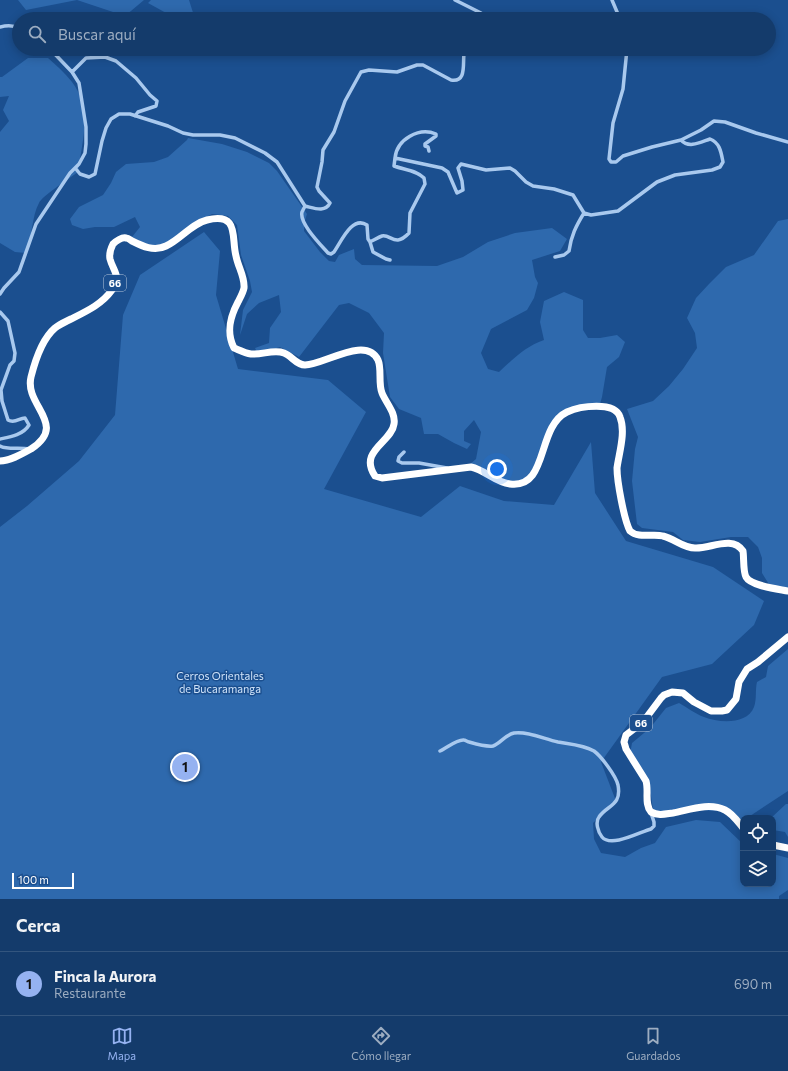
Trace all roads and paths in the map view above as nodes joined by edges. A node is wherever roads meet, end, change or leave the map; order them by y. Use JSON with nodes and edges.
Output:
{"nodes":[{"id":1,"x":456,"y":0,"type":"edge"},
{"id":2,"x":612,"y":0,"type":"edge"},
{"id":3,"x":480,"y":12,"type":"edge"},
{"id":4,"x":617,"y":12,"type":"edge"},
{"id":5,"x":12,"y":26,"type":"edge"},
{"id":6,"x":0,"y":27,"type":"edge"},
{"id":7,"x":57,"y":56,"type":"edge"},
{"id":8,"x":463,"y":56,"type":"edge"},
{"id":9,"x":626,"y":56,"type":"edge"},
{"id":10,"x":72,"y":72,"type":"junction"},
{"id":11,"x":134,"y":116,"type":"junction"},
{"id":12,"x":681,"y":140,"type":"junction"},
{"id":13,"x":788,"y":142,"type":"edge"},
{"id":14,"x":428,"y":151,"type":"dead end"},
{"id":15,"x":395,"y":158,"type":"junction"},
{"id":16,"x":76,"y":169,"type":"junction"},
{"id":17,"x":305,"y":206,"type":"junction"},
{"id":18,"x":584,"y":213,"type":"junction"},
{"id":19,"x":370,"y":242,"type":"junction"},
{"id":20,"x":555,"y":257,"type":"dead end"},
{"id":21,"x":390,"y":260,"type":"dead end"},
{"id":22,"x":0,"y":294,"type":"edge"},
{"id":23,"x":0,"y":312,"type":"edge"},
{"id":24,"x":0,"y":439,"type":"edge"},
{"id":25,"x":0,"y":446,"type":"edge"},
{"id":26,"x":30,"y":449,"type":"junction"},
{"id":27,"x":404,"y":452,"type":"dead end"},
{"id":28,"x":0,"y":461,"type":"edge"},
{"id":29,"x":452,"y":469,"type":"junction"},
{"id":30,"x":788,"y":592,"type":"edge"},
{"id":31,"x":788,"y":637,"type":"edge"},
{"id":32,"x":440,"y":751,"type":"dead end"},
{"id":33,"x":649,"y":810,"type":"junction"},
{"id":34,"x":740,"y":824,"type":"edge"},
{"id":35,"x":776,"y":846,"type":"edge"},
{"id":36,"x":788,"y":848,"type":"edge"}],
"edges":[{"from":1,"to":3,"type":"street"},
{"from":2,"to":4,"type":"street"},
{"from":5,"to":6,"type":"street"},
{"from":7,"to":10,"type":"street"},
{"from":8,"to":17,"type":"street"},
{"from":9,"to":12,"type":"street"},
{"from":10,"to":11,"type":"street"},
{"from":10,"to":16,"type":"street"},
{"from":11,"to":16,"type":"street"},
{"from":11,"to":17,"type":"street"},
{"from":12,"to":13,"type":"street"},
{"from":12,"to":18,"type":"street"},
{"from":14,"to":15,"type":"street"},
{"from":15,"to":18,"type":"street"},
{"from":15,"to":19,"type":"street"},
{"from":16,"to":22,"type":"street"},
{"from":17,"to":19,"type":"street"},
{"from":18,"to":20,"type":"street"},
{"from":19,"to":21,"type":"street"},
{"from":23,"to":24,"type":"street"},
{"from":25,"to":26,"type":"street"},
{"from":26,"to":28,"type":"highway","number":"66"},
{"from":26,"to":29,"type":"highway","number":"66"},
{"from":27,"to":29,"type":"street"},
{"from":29,"to":30,"type":"highway","number":"66"},
{"from":31,"to":33,"type":"highway","number":"66"},
{"from":32,"to":33,"type":"street"},
{"from":33,"to":34,"type":"highway"},
{"from":35,"to":36,"type":"highway"}]}
